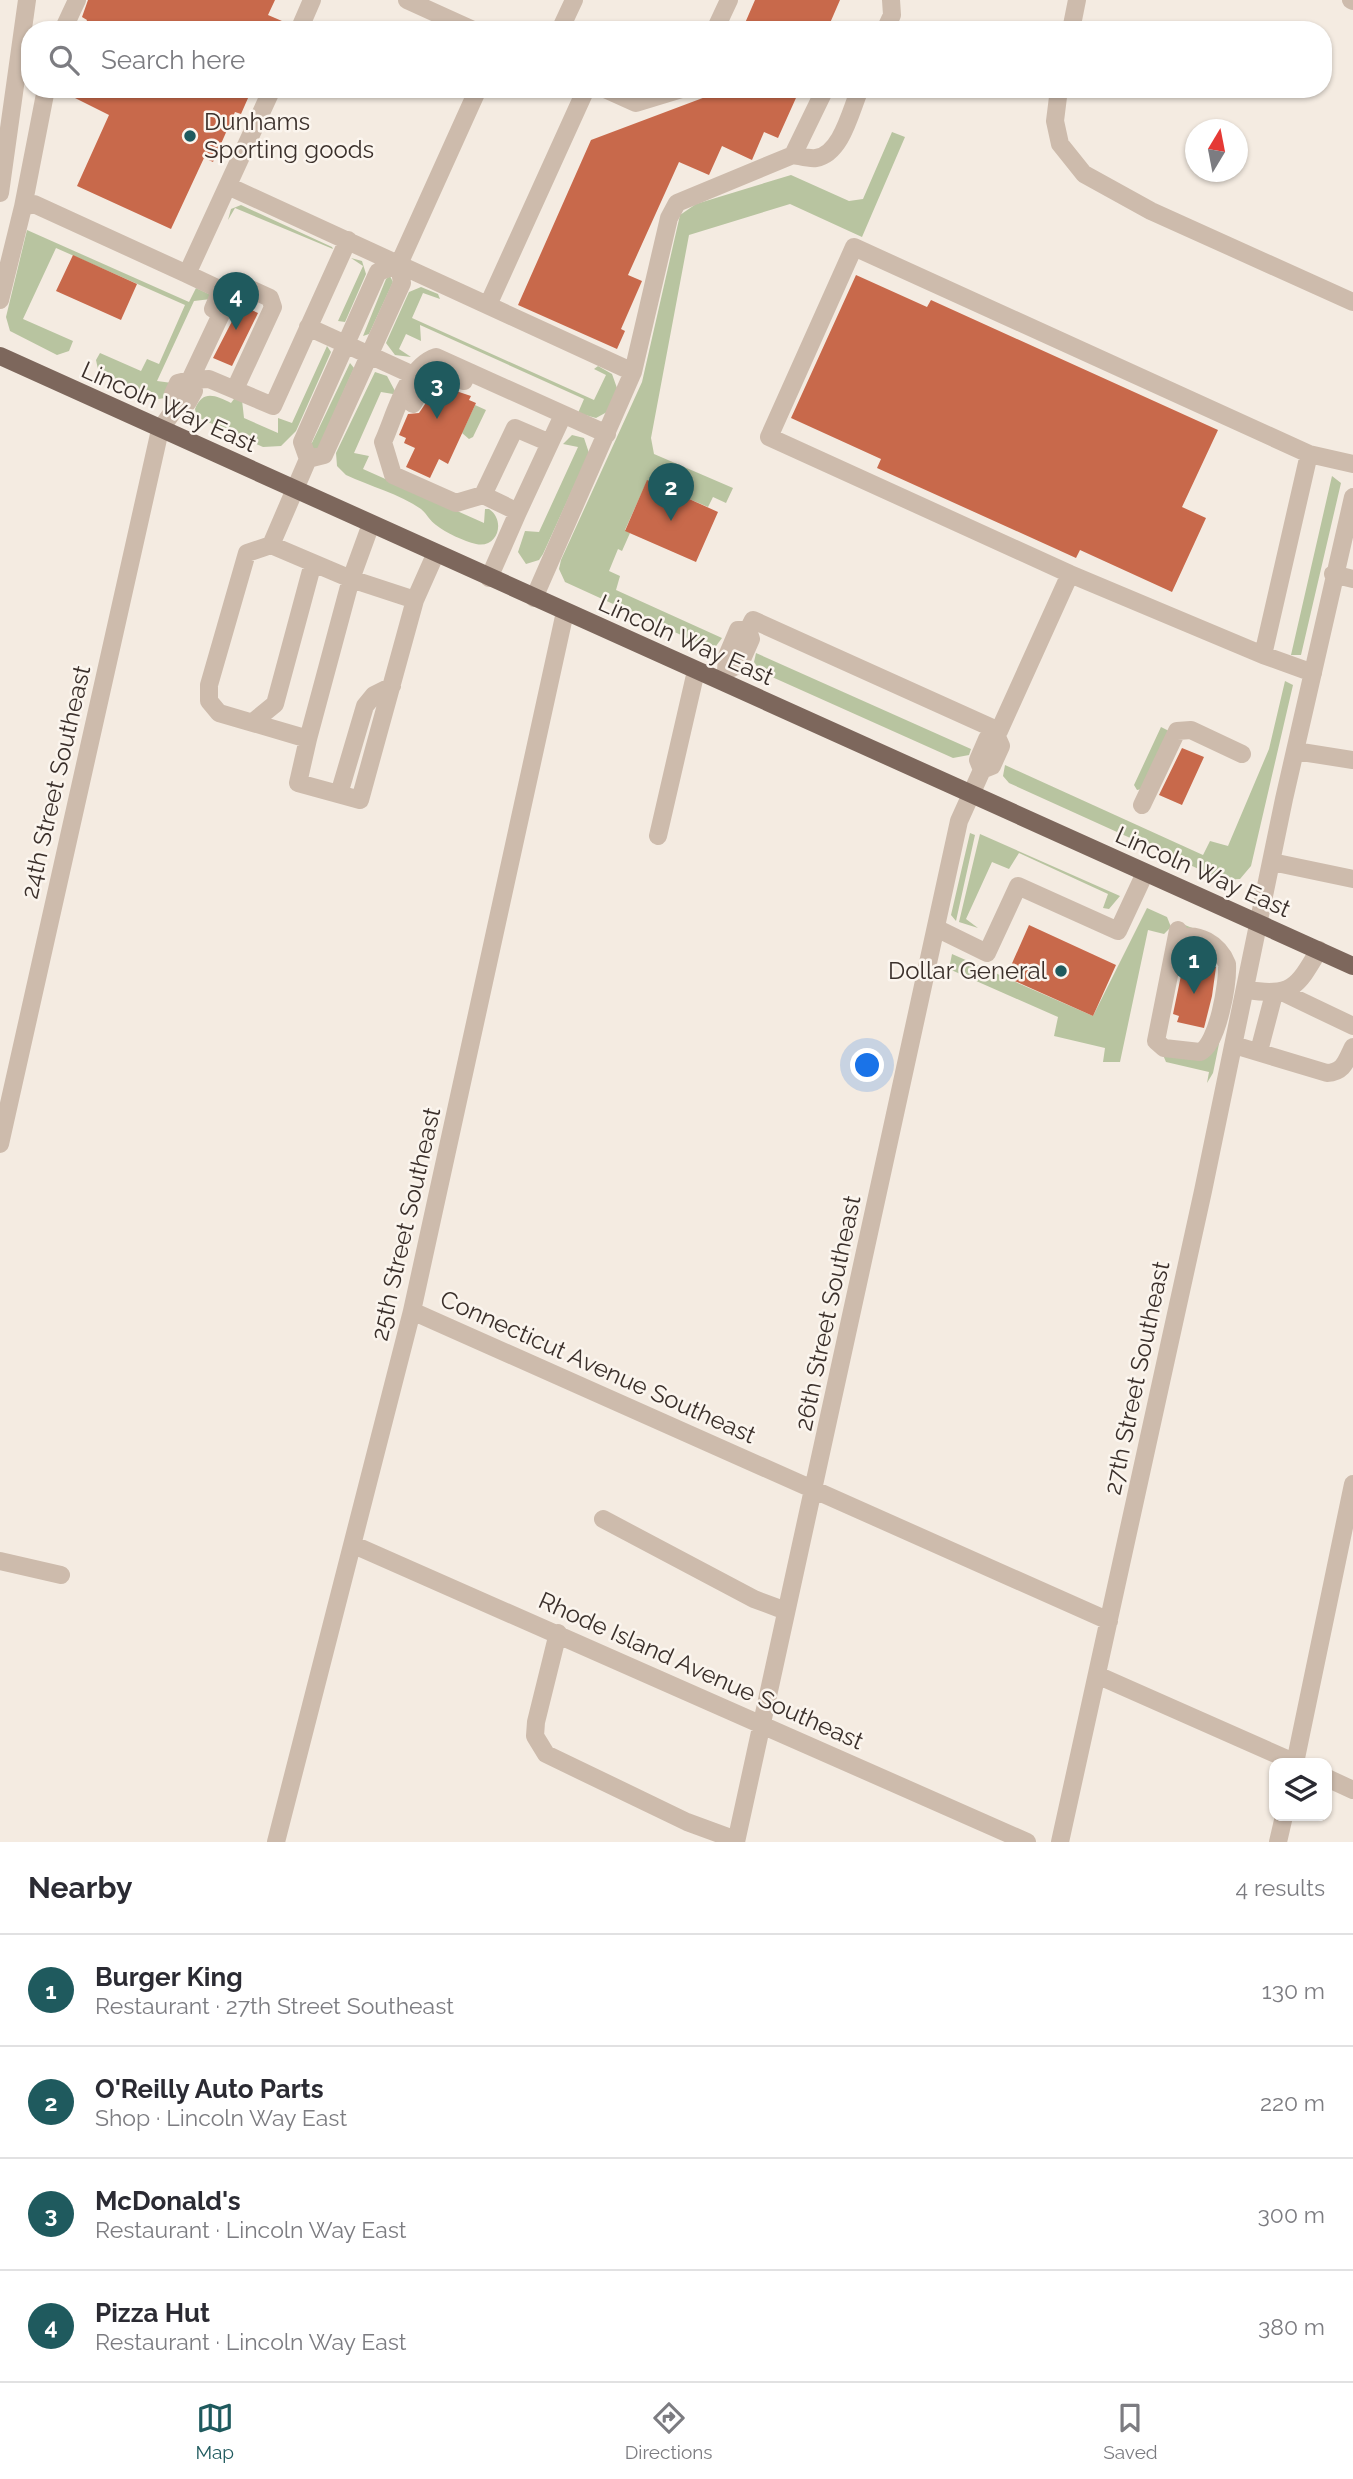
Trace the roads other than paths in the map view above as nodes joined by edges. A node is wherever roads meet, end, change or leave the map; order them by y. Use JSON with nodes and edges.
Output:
{"nodes":[{"id":1,"x":27,"y":0,"type":"edge"},
{"id":2,"x":77,"y":0,"type":"edge"},
{"id":3,"x":312,"y":0,"type":"edge"},
{"id":4,"x":407,"y":0,"type":"edge"},
{"id":5,"x":574,"y":0,"type":"edge"},
{"id":6,"x":729,"y":0,"type":"edge"},
{"id":7,"x":1077,"y":0,"type":"edge"},
{"id":8,"x":24,"y":21,"type":"edge"},
{"id":9,"x":67,"y":21,"type":"edge"},
{"id":10,"x":303,"y":21,"type":"edge"},
{"id":11,"x":453,"y":21,"type":"edge"},
{"id":12,"x":565,"y":21,"type":"edge"},
{"id":13,"x":719,"y":21,"type":"edge"},
{"id":14,"x":1073,"y":21,"type":"edge"},
{"id":15,"x":21,"y":43,"type":"edge"},
{"id":16,"x":44,"y":98,"type":"edge"},
{"id":17,"x":268,"y":98,"type":"edge"},
{"id":18,"x":474,"y":98,"type":"edge"},
{"id":19,"x":582,"y":98,"type":"edge"},
{"id":20,"x":625,"y":98,"type":"edge"},
{"id":21,"x":652,"y":98,"type":"edge"},
{"id":22,"x":821,"y":98,"type":"edge"},
{"id":23,"x":856,"y":98,"type":"edge"},
{"id":24,"x":1058,"y":98,"type":"edge"},
{"id":25,"x":793,"y":155,"type":"junction"},
{"id":26,"x":228,"y":186,"type":"junction"},
{"id":27,"x":0,"y":193,"type":"edge"},
{"id":28,"x":23,"y":207,"type":"junction"},
{"id":29,"x":348,"y":240,"type":"junction"},
{"id":30,"x":399,"y":264,"type":"junction"},
{"id":31,"x":187,"y":274,"type":"junction"},
{"id":32,"x":0,"y":300,"type":"edge"},
{"id":33,"x":1353,"y":302,"type":"edge"},
{"id":34,"x":488,"y":305,"type":"junction"},
{"id":35,"x":308,"y":327,"type":"junction"},
{"id":36,"x":346,"y":344,"type":"junction"},
{"id":37,"x":370,"y":355,"type":"junction"},
{"id":38,"x":0,"y":356,"type":"edge"},
{"id":39,"x":633,"y":372,"type":"junction"},
{"id":40,"x":413,"y":375,"type":"junction"},
{"id":41,"x":190,"y":380,"type":"junction"},
{"id":42,"x":235,"y":389,"type":"junction"},
{"id":43,"x":563,"y":415,"type":"junction"},
{"id":44,"x":160,"y":430,"type":"junction"},
{"id":45,"x":607,"y":434,"type":"junction"},
{"id":46,"x":550,"y":443,"type":"junction"},
{"id":47,"x":1309,"y":454,"type":"junction"},
{"id":48,"x":308,"y":459,"type":"junction"},
{"id":49,"x":387,"y":460,"type":"junction"},
{"id":50,"x":1353,"y":464,"type":"edge"},
{"id":51,"x":295,"y":490,"type":"junction"},
{"id":52,"x":483,"y":495,"type":"junction"},
{"id":53,"x":1353,"y":497,"type":"edge"},
{"id":54,"x":518,"y":512,"type":"junction"},
{"id":55,"x":371,"y":524,"type":"junction"},
{"id":56,"x":271,"y":545,"type":"junction"},
{"id":57,"x":436,"y":555,"type":"junction"},
{"id":58,"x":313,"y":564,"type":"junction"},
{"id":59,"x":1070,"y":574,"type":"junction"},
{"id":60,"x":1334,"y":574,"type":"junction"},
{"id":61,"x":489,"y":578,"type":"junction"},
{"id":62,"x":351,"y":579,"type":"junction"},
{"id":63,"x":1353,"y":579,"type":"edge"},
{"id":64,"x":534,"y":598,"type":"junction"},
{"id":65,"x":415,"y":600,"type":"junction"},
{"id":66,"x":565,"y":612,"type":"junction"},
{"id":67,"x":1263,"y":655,"type":"junction"},
{"id":68,"x":696,"y":671,"type":"junction"},
{"id":69,"x":1313,"y":673,"type":"junction"},
{"id":70,"x":723,"y":677,"type":"junction"},
{"id":71,"x":253,"y":722,"type":"junction"},
{"id":72,"x":998,"y":734,"type":"junction"},
{"id":73,"x":309,"y":738,"type":"junction"},
{"id":74,"x":1295,"y":751,"type":"junction"},
{"id":75,"x":1242,"y":754,"type":"dead end"},
{"id":76,"x":1353,"y":760,"type":"edge"},
{"id":77,"x":970,"y":796,"type":"junction"},
{"id":78,"x":1142,"y":804,"type":"dead end"},
{"id":79,"x":658,"y":836,"type":"dead end"},
{"id":80,"x":1272,"y":863,"type":"junction"},
{"id":81,"x":1145,"y":873,"type":"junction"},
{"id":82,"x":1353,"y":879,"type":"edge"},
{"id":83,"x":1260,"y":924,"type":"junction"},
{"id":84,"x":936,"y":928,"type":"junction"},
{"id":85,"x":1177,"y":934,"type":"joint"},
{"id":86,"x":1319,"y":950,"type":"junction"},
{"id":87,"x":1353,"y":966,"type":"edge"},
{"id":88,"x":1246,"y":990,"type":"junction"},
{"id":89,"x":1278,"y":993,"type":"junction"},
{"id":90,"x":1353,"y":1026,"type":"edge"},
{"id":91,"x":1234,"y":1045,"type":"junction"},
{"id":92,"x":1353,"y":1047,"type":"edge"},
{"id":93,"x":1259,"y":1051,"type":"junction"},
{"id":94,"x":0,"y":1144,"type":"edge"},
{"id":95,"x":412,"y":1311,"type":"junction"},
{"id":96,"x":1353,"y":1484,"type":"edge"},
{"id":97,"x":815,"y":1489,"type":"junction"},
{"id":98,"x":603,"y":1519,"type":"dead end"},
{"id":99,"x":354,"y":1545,"type":"junction"},
{"id":100,"x":0,"y":1561,"type":"edge"},
{"id":101,"x":61,"y":1575,"type":"dead end"},
{"id":102,"x":786,"y":1611,"type":"junction"},
{"id":103,"x":1109,"y":1621,"type":"junction"},
{"id":104,"x":558,"y":1633,"type":"junction"},
{"id":105,"x":1097,"y":1675,"type":"junction"},
{"id":106,"x":761,"y":1726,"type":"junction"},
{"id":107,"x":1285,"y":1758,"type":"edge"},
{"id":108,"x":1297,"y":1758,"type":"edge"},
{"id":109,"x":1332,"y":1780,"type":"edge"},
{"id":110,"x":1353,"y":1790,"type":"edge"},
{"id":111,"x":1283,"y":1821,"type":"edge"},
{"id":112,"x":736,"y":1841,"type":"edge"},
{"id":113,"x":276,"y":1842,"type":"edge"},
{"id":114,"x":1027,"y":1842,"type":"edge"},
{"id":115,"x":1060,"y":1842,"type":"edge"},
{"id":116,"x":1278,"y":1842,"type":"edge"}],
"edges":[{"from":1,"to":8,"type":"street"},
{"from":2,"to":9,"type":"street"},
{"from":3,"to":10,"type":"street"},
{"from":4,"to":11,"type":"street"},
{"from":5,"to":12,"type":"street"},
{"from":6,"to":13,"type":"street"},
{"from":7,"to":14,"type":"street"},
{"from":15,"to":27,"type":"street"},
{"from":16,"to":28,"type":"street"},
{"from":17,"to":26,"type":"street"},
{"from":18,"to":30,"type":"street"},
{"from":19,"to":34,"type":"street"},
{"from":20,"to":21,"type":"street"},
{"from":22,"to":25,"type":"street"},
{"from":23,"to":25,"type":"street"},
{"from":24,"to":33,"type":"street"},
{"from":25,"to":39,"type":"street"},
{"from":26,"to":29,"type":"street"},
{"from":26,"to":31,"type":"street"},
{"from":28,"to":31,"type":"street"},
{"from":28,"to":32,"type":"street"},
{"from":29,"to":30,"type":"street"},
{"from":29,"to":35,"type":"street"},
{"from":30,"to":34,"type":"street"},
{"from":30,"to":36,"type":"street"},
{"from":30,"to":37,"type":"street"},
{"from":31,"to":41,"type":"street"},
{"from":34,"to":39,"type":"street"},
{"from":35,"to":36,"type":"street"},
{"from":35,"to":42,"type":"street"},
{"from":36,"to":37,"type":"street"},
{"from":36,"to":48,"type":"street"},
{"from":37,"to":40,"type":"street"},
{"from":37,"to":48,"type":"street"},
{"from":38,"to":44,"type":"main road","name":"Lincoln Way East"},
{"from":39,"to":45,"type":"street"},
{"from":40,"to":43,"type":"street"},
{"from":40,"to":49,"type":"street"},
{"from":41,"to":42,"type":"street"},
{"from":41,"to":42,"type":"street"},
{"from":41,"to":44,"type":"street"},
{"from":43,"to":45,"type":"street"},
{"from":43,"to":46,"type":"street"},
{"from":43,"to":49,"type":"street"},
{"from":44,"to":51,"type":"main road","name":"Lincoln Way East"},
{"from":44,"to":94,"type":"street","name":"24th Street Southeast"},
{"from":45,"to":64,"type":"street"},
{"from":46,"to":52,"type":"street"},
{"from":46,"to":54,"type":"street"},
{"from":47,"to":50,"type":"street"},
{"from":47,"to":59,"type":"street"},
{"from":47,"to":67,"type":"street"},
{"from":48,"to":51,"type":"street"},
{"from":49,"to":52,"type":"street"},
{"from":51,"to":55,"type":"main road","name":"Lincoln Way East"},
{"from":51,"to":56,"type":"street"},
{"from":52,"to":54,"type":"street"},
{"from":53,"to":60,"type":"street","name":"27th Street Southeast"},
{"from":54,"to":61,"type":"street"},
{"from":55,"to":57,"type":"main road","name":"Lincoln Way East"},
{"from":55,"to":62,"type":"street"},
{"from":56,"to":58,"type":"street"},
{"from":56,"to":71,"type":"street"},
{"from":57,"to":61,"type":"main road","name":"Lincoln Way East"},
{"from":57,"to":65,"type":"street"},
{"from":58,"to":62,"type":"street"},
{"from":58,"to":71,"type":"street"},
{"from":59,"to":67,"type":"street"},
{"from":59,"to":72,"type":"street","name":"26th Street Southeast"},
{"from":60,"to":63,"type":"street"},
{"from":60,"to":69,"type":"street","name":"27th Street Southeast"},
{"from":61,"to":64,"type":"main road","name":"Lincoln Way East"},
{"from":62,"to":65,"type":"street"},
{"from":62,"to":73,"type":"street"},
{"from":64,"to":66,"type":"main road","name":"Lincoln Way East"},
{"from":65,"to":73,"type":"street"},
{"from":66,"to":68,"type":"main road","name":"Lincoln Way East"},
{"from":66,"to":95,"type":"street","name":"25th Street Southeast"},
{"from":67,"to":69,"type":"street"},
{"from":68,"to":70,"type":"main road","name":"Lincoln Way East"},
{"from":68,"to":79,"type":"street"},
{"from":69,"to":74,"type":"street","name":"27th Street Southeast"},
{"from":70,"to":72,"type":"street"},
{"from":70,"to":77,"type":"main road","name":"Lincoln Way East"},
{"from":71,"to":73,"type":"street"},
{"from":72,"to":77,"type":"street","name":"26th Street Southeast"},
{"from":74,"to":76,"type":"street"},
{"from":74,"to":80,"type":"street","name":"27th Street Southeast"},
{"from":75,"to":78,"type":"street"},
{"from":77,"to":81,"type":"main road","name":"Lincoln Way East"},
{"from":77,"to":84,"type":"street","name":"26th Street Southeast"},
{"from":80,"to":82,"type":"street"},
{"from":80,"to":83,"type":"street","name":"27th Street Southeast"},
{"from":81,"to":83,"type":"main road","name":"Lincoln Way East"},
{"from":81,"to":84,"type":"street"},
{"from":83,"to":86,"type":"main road","name":"Lincoln Way East"},
{"from":83,"to":88,"type":"street","name":"27th Street Southeast"},
{"from":84,"to":97,"type":"street","name":"26th Street Southeast"},
{"from":85,"to":85,"type":"street"},
{"from":86,"to":87,"type":"main road","name":"Lincoln Way East"},
{"from":86,"to":89,"type":"street"},
{"from":88,"to":89,"type":"street"},
{"from":88,"to":91,"type":"street","name":"27th Street Southeast"},
{"from":89,"to":90,"type":"street"},
{"from":89,"to":93,"type":"street"},
{"from":91,"to":93,"type":"street"},
{"from":91,"to":103,"type":"street","name":"27th Street Southeast"},
{"from":92,"to":93,"type":"street"},
{"from":95,"to":97,"type":"street","name":"Connecticut Avenue Southeast"},
{"from":95,"to":99,"type":"street","name":"25th Street Southeast"},
{"from":96,"to":108,"type":"street"},
{"from":97,"to":102,"type":"street","name":"26th Street Southeast"},
{"from":97,"to":103,"type":"street","name":"Connecticut Avenue Southeast"},
{"from":98,"to":102,"type":"street"},
{"from":99,"to":104,"type":"street","name":"Rhode Island Avenue Southeast"},
{"from":99,"to":113,"type":"street","name":"25th Street Southeast"},
{"from":100,"to":101,"type":"street"},
{"from":102,"to":106,"type":"street","name":"26th Street Southeast"},
{"from":103,"to":105,"type":"street","name":"27th Street Southeast"},
{"from":104,"to":106,"type":"street","name":"Rhode Island Avenue Southeast"},
{"from":104,"to":112,"type":"street"},
{"from":105,"to":107,"type":"street"},
{"from":105,"to":115,"type":"street","name":"27th Street Southeast"},
{"from":106,"to":112,"type":"street","name":"26th Street Southeast"},
{"from":106,"to":114,"type":"street","name":"Rhode Island Avenue Southeast"},
{"from":109,"to":110,"type":"street"},
{"from":111,"to":116,"type":"street"}]}
